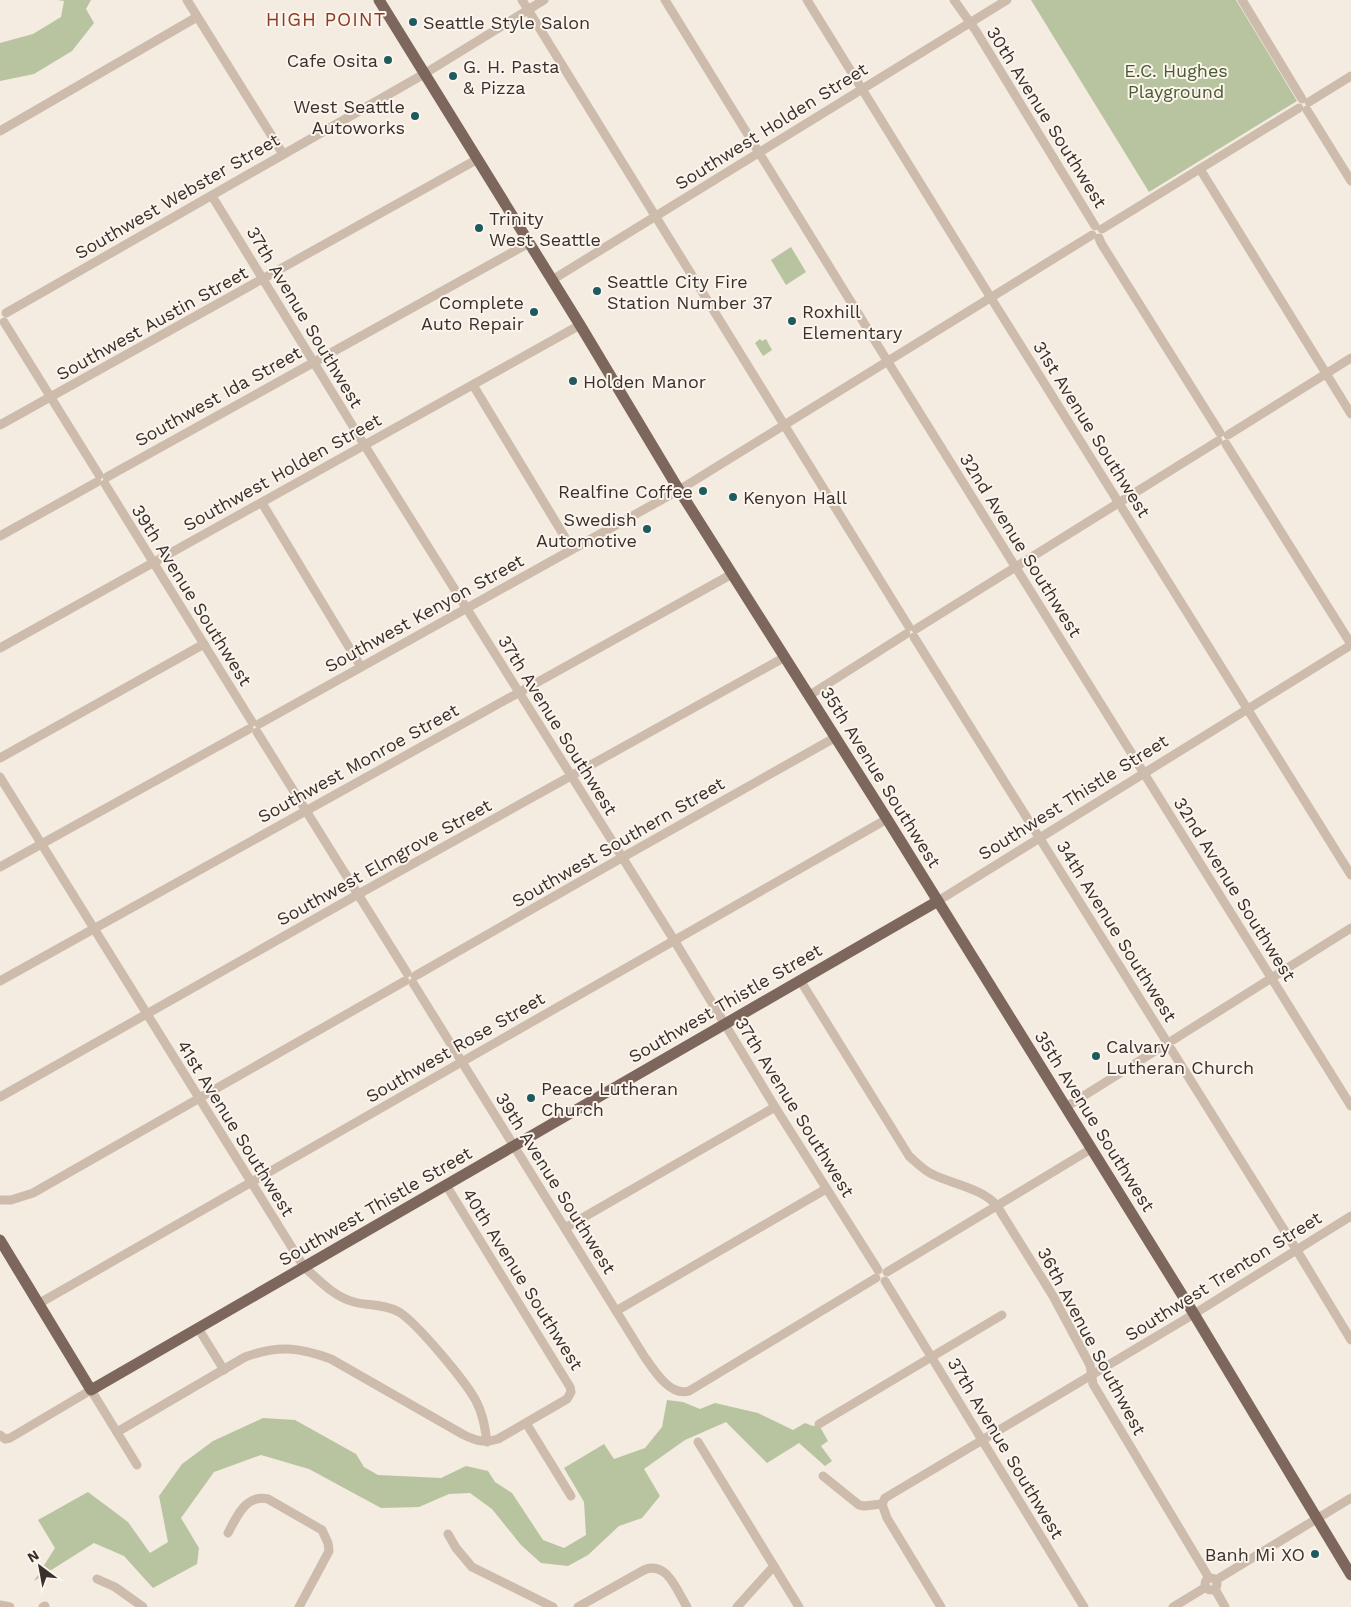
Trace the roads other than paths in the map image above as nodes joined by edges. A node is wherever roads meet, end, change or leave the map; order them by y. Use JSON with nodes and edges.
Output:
{"nodes":[{"id":1,"x":187,"y":0,"type":"edge"},
{"id":2,"x":379,"y":0,"type":"edge"},
{"id":3,"x":522,"y":0,"type":"edge"},
{"id":4,"x":544,"y":0,"type":"edge"},
{"id":5,"x":665,"y":0,"type":"edge"},
{"id":6,"x":807,"y":0,"type":"edge"},
{"id":7,"x":954,"y":0,"type":"edge"},
{"id":8,"x":1006,"y":0,"type":"edge"},
{"id":9,"x":1242,"y":0,"type":"edge"},
{"id":10,"x":528,"y":10,"type":"junction"},
{"id":11,"x":197,"y":17,"type":"junction"},
{"id":12,"x":970,"y":23,"type":"junction"},
{"id":13,"x":424,"y":74,"type":"junction"},
{"id":14,"x":1351,"y":76,"type":"edge"},
{"id":15,"x":862,"y":89,"type":"junction"},
{"id":16,"x":1304,"y":105,"type":"junction"},
{"id":17,"x":0,"y":131,"type":"edge"},
{"id":18,"x":760,"y":153,"type":"junction"},
{"id":19,"x":283,"y":154,"type":"junction"},
{"id":20,"x":476,"y":160,"type":"junction"},
{"id":21,"x":1200,"y":169,"type":"junction"},
{"id":22,"x":1351,"y":181,"type":"edge"},
{"id":23,"x":212,"y":196,"type":"junction"},
{"id":24,"x":655,"y":217,"type":"junction"},
{"id":25,"x":1097,"y":232,"type":"junction"},
{"id":26,"x":529,"y":243,"type":"junction"},
{"id":27,"x":264,"y":279,"type":"junction"},
{"id":28,"x":552,"y":280,"type":"junction"},
{"id":29,"x":991,"y":298,"type":"junction"},
{"id":30,"x":3,"y":317,"type":"edge"},
{"id":31,"x":580,"y":325,"type":"junction"},
{"id":32,"x":1351,"y":358,"type":"edge"},
{"id":33,"x":314,"y":361,"type":"junction"},
{"id":34,"x":888,"y":362,"type":"junction"},
{"id":35,"x":1326,"y":374,"type":"junction"},
{"id":36,"x":472,"y":385,"type":"junction"},
{"id":37,"x":51,"y":398,"type":"junction"},
{"id":38,"x":1351,"y":414,"type":"edge"},
{"id":39,"x":0,"y":425,"type":"edge"},
{"id":40,"x":783,"y":426,"type":"junction"},
{"id":41,"x":1223,"y":438,"type":"junction"},
{"id":42,"x":365,"y":446,"type":"junction"},
{"id":43,"x":102,"y":480,"type":"junction"},
{"id":44,"x":680,"y":490,"type":"junction"},
{"id":45,"x":262,"y":503,"type":"junction"},
{"id":46,"x":1119,"y":503,"type":"junction"},
{"id":47,"x":0,"y":536,"type":"edge"},
{"id":48,"x":572,"y":549,"type":"junction"},
{"id":49,"x":153,"y":562,"type":"junction"},
{"id":50,"x":1016,"y":567,"type":"junction"},
{"id":51,"x":732,"y":574,"type":"junction"},
{"id":52,"x":466,"y":608,"type":"junction"},
{"id":53,"x":911,"y":632,"type":"junction"},
{"id":54,"x":204,"y":644,"type":"junction"},
{"id":55,"x":1351,"y":644,"type":"edge"},
{"id":56,"x":0,"y":648,"type":"edge"},
{"id":57,"x":786,"y":657,"type":"junction"},
{"id":58,"x":361,"y":667,"type":"junction"},
{"id":59,"x":518,"y":692,"type":"junction"},
{"id":60,"x":810,"y":695,"type":"junction"},
{"id":61,"x":1248,"y":709,"type":"junction"},
{"id":62,"x":254,"y":727,"type":"junction"},
{"id":63,"x":836,"y":737,"type":"junction"},
{"id":64,"x":0,"y":758,"type":"edge"},
{"id":65,"x":1144,"y":773,"type":"junction"},
{"id":66,"x":571,"y":776,"type":"junction"},
{"id":67,"x":0,"y":777,"type":"edge"},
{"id":68,"x":306,"y":810,"type":"junction"},
{"id":69,"x":887,"y":818,"type":"junction"},
{"id":70,"x":1039,"y":838,"type":"junction"},
{"id":71,"x":41,"y":844,"type":"junction"},
{"id":72,"x":621,"y":858,"type":"junction"},
{"id":73,"x":0,"y":867,"type":"edge"},
{"id":74,"x":1351,"y":875,"type":"edge"},
{"id":75,"x":358,"y":894,"type":"junction"},
{"id":76,"x":938,"y":901,"type":"junction"},
{"id":77,"x":1351,"y":928,"type":"edge"},
{"id":78,"x":94,"y":929,"type":"junction"},
{"id":79,"x":674,"y":940,"type":"junction"},
{"id":80,"x":410,"y":978,"type":"junction"},
{"id":81,"x":1271,"y":978,"type":"junction"},
{"id":82,"x":800,"y":980,"type":"junction"},
{"id":83,"x":0,"y":981,"type":"edge"},
{"id":84,"x":147,"y":1014,"type":"junction"},
{"id":85,"x":724,"y":1024,"type":"junction"},
{"id":86,"x":1168,"y":1043,"type":"junction"},
{"id":87,"x":462,"y":1062,"type":"junction"},
{"id":88,"x":0,"y":1097,"type":"edge"},
{"id":89,"x":199,"y":1098,"type":"junction"},
{"id":90,"x":1351,"y":1106,"type":"edge"},
{"id":91,"x":775,"y":1107,"type":"junction"},
{"id":92,"x":1066,"y":1107,"type":"junction"},
{"id":93,"x":514,"y":1146,"type":"junction"},
{"id":94,"x":1092,"y":1149,"type":"junction"},
{"id":95,"x":251,"y":1182,"type":"junction"},
{"id":96,"x":446,"y":1186,"type":"junction"},
{"id":97,"x":826,"y":1189,"type":"junction"},
{"id":98,"x":0,"y":1200,"type":"edge"},
{"id":99,"x":998,"y":1206,"type":"junction"},
{"id":100,"x":1351,"y":1216,"type":"edge"},
{"id":101,"x":565,"y":1228,"type":"junction"},
{"id":102,"x":0,"y":1240,"type":"edge"},
{"id":103,"x":1296,"y":1249,"type":"junction"},
{"id":104,"x":304,"y":1267,"type":"junction"},
{"id":105,"x":881,"y":1275,"type":"junction"},
{"id":106,"x":38,"y":1304,"type":"junction"},
{"id":107,"x":616,"y":1311,"type":"junction"},
{"id":108,"x":1194,"y":1314,"type":"junction"},
{"id":109,"x":1002,"y":1315,"type":"dead end"},
{"id":110,"x":198,"y":1328,"type":"junction"},
{"id":111,"x":1351,"y":1340,"type":"edge"},
{"id":112,"x":932,"y":1358,"type":"junction"},
{"id":113,"x":224,"y":1370,"type":"junction"},
{"id":114,"x":1091,"y":1376,"type":"junction"},
{"id":115,"x":91,"y":1390,"type":"junction"},
{"id":116,"x":526,"y":1423,"type":"junction"},
{"id":117,"x":820,"y":1424,"type":"dead end"},
{"id":118,"x":117,"y":1432,"type":"junction"},
{"id":119,"x":3,"y":1437,"type":"edge"},
{"id":120,"x":983,"y":1440,"type":"junction"},
{"id":121,"x":487,"y":1442,"type":"junction"},
{"id":122,"x":698,"y":1442,"type":"dead end"},
{"id":123,"x":137,"y":1465,"type":"dead end"},
{"id":124,"x":823,"y":1476,"type":"dead end"},
{"id":125,"x":571,"y":1496,"type":"dead end"},
{"id":126,"x":1351,"y":1498,"type":"edge"},
{"id":127,"x":882,"y":1504,"type":"junction"},
{"id":128,"x":1318,"y":1518,"type":"junction"},
{"id":129,"x":228,"y":1533,"type":"dead end"},
{"id":130,"x":448,"y":1534,"type":"dead end"},
{"id":131,"x":774,"y":1566,"type":"junction"},
{"id":132,"x":1351,"y":1575,"type":"edge"},
{"id":133,"x":97,"y":1579,"type":"dead end"},
{"id":134,"x":1211,"y":1583,"type":"junction"},
{"id":135,"x":0,"y":1605,"type":"edge"},
{"id":136,"x":10,"y":1607,"type":"edge"},
{"id":137,"x":143,"y":1607,"type":"edge"},
{"id":138,"x":299,"y":1607,"type":"edge"},
{"id":139,"x":553,"y":1607,"type":"edge"},
{"id":140,"x":578,"y":1607,"type":"edge"},
{"id":141,"x":687,"y":1607,"type":"edge"},
{"id":142,"x":737,"y":1607,"type":"edge"},
{"id":143,"x":799,"y":1607,"type":"edge"},
{"id":144,"x":941,"y":1607,"type":"edge"},
{"id":145,"x":1084,"y":1607,"type":"edge"},
{"id":146,"x":1173,"y":1607,"type":"edge"},
{"id":147,"x":1225,"y":1607,"type":"edge"}],
"edges":[{"from":1,"to":11,"type":"street"},
{"from":2,"to":13,"type":"main road","name":"35th Avenue Southwest"},
{"from":3,"to":10,"type":"street","name":"34th Avenue Southwest"},
{"from":4,"to":10,"type":"street","name":"Southwest Webster Street"},
{"from":5,"to":18,"type":"street","name":"32nd Avenue Southwest"},
{"from":6,"to":15,"type":"street","name":"31st Avenue Southwest"},
{"from":7,"to":12,"type":"street","name":"30th Avenue Southwest"},
{"from":8,"to":12,"type":"street","name":"Southwest Holden Street"},
{"from":9,"to":16,"type":"street"},
{"from":10,"to":13,"type":"street","name":"Southwest Webster Street"},
{"from":10,"to":24,"type":"street","name":"34th Avenue Southwest"},
{"from":11,"to":17,"type":"street"},
{"from":11,"to":19,"type":"street"},
{"from":12,"to":15,"type":"street","name":"Southwest Holden Street"},
{"from":12,"to":25,"type":"street","name":"30th Avenue Southwest"},
{"from":13,"to":19,"type":"street","name":"Southwest Webster Street"},
{"from":13,"to":20,"type":"main road","name":"35th Avenue Southwest"},
{"from":14,"to":16,"type":"street","name":"Southwest Kenyon Street"},
{"from":15,"to":18,"type":"street","name":"Southwest Holden Street"},
{"from":15,"to":29,"type":"street","name":"31st Avenue Southwest"},
{"from":16,"to":21,"type":"street","name":"Southwest Kenyon Street"},
{"from":16,"to":22,"type":"street"},
{"from":18,"to":24,"type":"street","name":"Southwest Holden Street"},
{"from":18,"to":34,"type":"street","name":"32nd Avenue Southwest"},
{"from":19,"to":23,"type":"street","name":"Southwest Webster Street"},
{"from":20,"to":26,"type":"main road","name":"35th Avenue Southwest"},
{"from":20,"to":27,"type":"street","name":"Southwest Austin Street"},
{"from":21,"to":25,"type":"street","name":"Southwest Kenyon Street"},
{"from":21,"to":35,"type":"street"},
{"from":23,"to":27,"type":"street","name":"37th Avenue Southwest"},
{"from":23,"to":30,"type":"street","name":"Southwest Webster Street"},
{"from":24,"to":28,"type":"street","name":"Southwest Holden Street"},
{"from":24,"to":40,"type":"street","name":"34th Avenue Southwest"},
{"from":25,"to":29,"type":"street","name":"Southwest Kenyon Street"},
{"from":25,"to":41,"type":"street","name":"30th Avenue Southwest"},
{"from":26,"to":28,"type":"main road","name":"35th Avenue Southwest"},
{"from":26,"to":33,"type":"street","name":"Southwest Ida Street"},
{"from":27,"to":33,"type":"street","name":"37th Avenue Southwest"},
{"from":27,"to":37,"type":"street","name":"Southwest Austin Street"},
{"from":28,"to":31,"type":"main road","name":"35th Avenue Southwest"},
{"from":29,"to":34,"type":"street","name":"Southwest Kenyon Street"},
{"from":29,"to":46,"type":"street","name":"31st Avenue Southwest"},
{"from":30,"to":37,"type":"street","name":"39th Avenue Southwest"},
{"from":31,"to":36,"type":"street","name":"Southwest Holden Street"},
{"from":31,"to":44,"type":"main road","name":"35th Avenue Southwest"},
{"from":32,"to":35,"type":"street"},
{"from":33,"to":42,"type":"street","name":"37th Avenue Southwest"},
{"from":33,"to":43,"type":"street","name":"Southwest Ida Street"},
{"from":34,"to":40,"type":"street","name":"Southwest Kenyon Street"},
{"from":34,"to":50,"type":"street","name":"32nd Avenue Southwest"},
{"from":35,"to":38,"type":"street"},
{"from":35,"to":41,"type":"street"},
{"from":36,"to":42,"type":"street","name":"Southwest Holden Street"},
{"from":36,"to":48,"type":"street"},
{"from":37,"to":39,"type":"street","name":"Southwest Austin Street"},
{"from":37,"to":43,"type":"street","name":"39th Avenue Southwest"},
{"from":40,"to":44,"type":"street","name":"Southwest Kenyon Street"},
{"from":40,"to":53,"type":"street","name":"34th Avenue Southwest"},
{"from":41,"to":46,"type":"street"},
{"from":41,"to":55,"type":"street","name":"30th Avenue Southwest"},
{"from":42,"to":45,"type":"street","name":"Southwest Holden Street"},
{"from":42,"to":52,"type":"street","name":"37th Avenue Southwest"},
{"from":43,"to":47,"type":"street","name":"Southwest Ida Street"},
{"from":43,"to":49,"type":"street","name":"39th Avenue Southwest"},
{"from":44,"to":48,"type":"street","name":"Southwest Kenyon Street"},
{"from":44,"to":51,"type":"main road","name":"35th Avenue Southwest"},
{"from":45,"to":49,"type":"street","name":"Southwest Holden Street"},
{"from":45,"to":58,"type":"street"},
{"from":46,"to":50,"type":"street"},
{"from":46,"to":61,"type":"street","name":"31st Avenue Southwest"},
{"from":48,"to":52,"type":"street","name":"Southwest Kenyon Street"},
{"from":49,"to":54,"type":"street","name":"39th Avenue Southwest"},
{"from":49,"to":56,"type":"street","name":"Southwest Holden Street"},
{"from":50,"to":53,"type":"street"},
{"from":50,"to":65,"type":"street","name":"32nd Avenue Southwest"},
{"from":51,"to":57,"type":"main road","name":"35th Avenue Southwest"},
{"from":51,"to":59,"type":"street","name":"Southwest Monroe Street"},
{"from":52,"to":58,"type":"street","name":"Southwest Kenyon Street"},
{"from":52,"to":59,"type":"street","name":"37th Avenue Southwest"},
{"from":53,"to":60,"type":"street"},
{"from":53,"to":70,"type":"street","name":"34th Avenue Southwest"},
{"from":54,"to":62,"type":"street","name":"39th Avenue Southwest"},
{"from":54,"to":64,"type":"street"},
{"from":55,"to":61,"type":"street","name":"Southwest Thistle Street"},
{"from":57,"to":60,"type":"main road","name":"35th Avenue Southwest"},
{"from":57,"to":66,"type":"street","name":"Southwest Elmgrove Street"},
{"from":58,"to":62,"type":"street","name":"Southwest Kenyon Street"},
{"from":59,"to":66,"type":"street","name":"37th Avenue Southwest"},
{"from":59,"to":68,"type":"street","name":"Southwest Monroe Street"},
{"from":60,"to":63,"type":"main road","name":"35th Avenue Southwest"},
{"from":61,"to":65,"type":"street","name":"Southwest Thistle Street"},
{"from":61,"to":74,"type":"street","name":"31st Avenue Southwest"},
{"from":62,"to":68,"type":"street","name":"39th Avenue Southwest"},
{"from":62,"to":71,"type":"street","name":"Southwest Kenyon Street"},
{"from":63,"to":69,"type":"main road","name":"35th Avenue Southwest"},
{"from":63,"to":72,"type":"street","name":"Southwest Southern Street"},
{"from":65,"to":70,"type":"street","name":"Southwest Thistle Street"},
{"from":65,"to":81,"type":"street","name":"32nd Avenue Southwest"},
{"from":66,"to":72,"type":"street","name":"37th Avenue Southwest"},
{"from":66,"to":75,"type":"street","name":"Southwest Elmgrove Street"},
{"from":67,"to":71,"type":"street","name":"41st Avenue Southwest"},
{"from":68,"to":75,"type":"street","name":"39th Avenue Southwest"},
{"from":68,"to":78,"type":"street","name":"Southwest Monroe Street"},
{"from":69,"to":76,"type":"main road","name":"35th Avenue Southwest"},
{"from":69,"to":79,"type":"street","name":"Southwest Rose Street"},
{"from":70,"to":76,"type":"street","name":"Southwest Thistle Street"},
{"from":70,"to":86,"type":"street","name":"34th Avenue Southwest"},
{"from":71,"to":73,"type":"street","name":"Southwest Kenyon Street"},
{"from":71,"to":78,"type":"street","name":"41st Avenue Southwest"},
{"from":72,"to":79,"type":"street","name":"37th Avenue Southwest"},
{"from":72,"to":80,"type":"street","name":"Southwest Southern Street"},
{"from":75,"to":80,"type":"street","name":"39th Avenue Southwest"},
{"from":75,"to":84,"type":"street","name":"Southwest Elmgrove Street"},
{"from":76,"to":82,"type":"main road","name":"Southwest Thistle Street"},
{"from":76,"to":92,"type":"main road","name":"35th Avenue Southwest"},
{"from":77,"to":81,"type":"street"},
{"from":78,"to":83,"type":"street","name":"Southwest Monroe Street"},
{"from":78,"to":84,"type":"street","name":"41st Avenue Southwest"},
{"from":79,"to":85,"type":"street","name":"37th Avenue Southwest"},
{"from":79,"to":87,"type":"street","name":"Southwest Rose Street"},
{"from":80,"to":87,"type":"street","name":"39th Avenue Southwest"},
{"from":80,"to":89,"type":"street","name":"Southwest Southern Street"},
{"from":81,"to":86,"type":"street"},
{"from":81,"to":90,"type":"street","name":"32nd Avenue Southwest"},
{"from":82,"to":85,"type":"main road","name":"Southwest Thistle Street"},
{"from":82,"to":99,"type":"street","name":"36th Avenue Southwest"},
{"from":84,"to":88,"type":"street","name":"Southwest Elmgrove Street"},
{"from":84,"to":89,"type":"street","name":"41st Avenue Southwest"},
{"from":85,"to":91,"type":"street","name":"37th Avenue Southwest"},
{"from":85,"to":93,"type":"main road","name":"Southwest Thistle Street"},
{"from":86,"to":92,"type":"street"},
{"from":86,"to":103,"type":"street","name":"34th Avenue Southwest"},
{"from":87,"to":93,"type":"street","name":"39th Avenue Southwest"},
{"from":87,"to":95,"type":"street","name":"Southwest Rose Street"},
{"from":89,"to":95,"type":"street","name":"41st Avenue Southwest"},
{"from":89,"to":98,"type":"street","name":"Southwest Southern Street"},
{"from":91,"to":97,"type":"street","name":"37th Avenue Southwest"},
{"from":91,"to":101,"type":"street"},
{"from":92,"to":94,"type":"main road","name":"35th Avenue Southwest"},
{"from":93,"to":96,"type":"main road","name":"Southwest Thistle Street"},
{"from":93,"to":101,"type":"street","name":"39th Avenue Southwest"},
{"from":94,"to":99,"type":"street"},
{"from":94,"to":108,"type":"main road","name":"35th Avenue Southwest"},
{"from":95,"to":104,"type":"street","name":"41st Avenue Southwest"},
{"from":95,"to":106,"type":"street","name":"Southwest Rose Street"},
{"from":96,"to":104,"type":"main road","name":"Southwest Thistle Street"},
{"from":96,"to":116,"type":"street","name":"40th Avenue Southwest"},
{"from":97,"to":105,"type":"street","name":"37th Avenue Southwest"},
{"from":97,"to":107,"type":"street"},
{"from":99,"to":105,"type":"street"},
{"from":99,"to":114,"type":"street","name":"36th Avenue Southwest"},
{"from":100,"to":103,"type":"street","name":"Southwest Trenton Street"},
{"from":101,"to":107,"type":"street","name":"39th Avenue Southwest"},
{"from":102,"to":106,"type":"main road"},
{"from":103,"to":108,"type":"street","name":"Southwest Trenton Street"},
{"from":103,"to":111,"type":"street","name":"34th Avenue Southwest"},
{"from":104,"to":110,"type":"main road","name":"Southwest Thistle Street"},
{"from":104,"to":121,"type":"street","name":"41st Avenue Southwest"},
{"from":105,"to":107,"type":"street","name":"39th Avenue Southwest"},
{"from":105,"to":112,"type":"street","name":"37th Avenue Southwest"},
{"from":106,"to":115,"type":"main road"},
{"from":108,"to":114,"type":"street","name":"Southwest Trenton Street"},
{"from":108,"to":128,"type":"main road","name":"35th Avenue Southwest"},
{"from":109,"to":112,"type":"street"},
{"from":110,"to":113,"type":"street"},
{"from":110,"to":115,"type":"main road","name":"Southwest Thistle Street"},
{"from":112,"to":117,"type":"street"},
{"from":112,"to":120,"type":"street","name":"37th Avenue Southwest"},
{"from":113,"to":118,"type":"street"},
{"from":113,"to":121,"type":"street"},
{"from":114,"to":120,"type":"street","name":"Southwest Trenton Street"},
{"from":114,"to":134,"type":"street","name":"36th Avenue Southwest"},
{"from":115,"to":118,"type":"street"},
{"from":115,"to":119,"type":"street","name":"Southwest Thistle Street"},
{"from":116,"to":121,"type":"street"},
{"from":116,"to":125,"type":"street"},
{"from":118,"to":123,"type":"street"},
{"from":120,"to":127,"type":"street","name":"Southwest Trenton Street"},
{"from":120,"to":145,"type":"street","name":"37th Avenue Southwest"},
{"from":122,"to":131,"type":"street"},
{"from":124,"to":127,"type":"street"},
{"from":126,"to":128,"type":"street"},
{"from":127,"to":144,"type":"street"},
{"from":128,"to":132,"type":"main road","name":"35th Avenue Southwest"},
{"from":128,"to":134,"type":"street"},
{"from":129,"to":138,"type":"street"},
{"from":130,"to":139,"type":"street"},
{"from":131,"to":142,"type":"street"},
{"from":131,"to":143,"type":"street"},
{"from":133,"to":137,"type":"street"},
{"from":134,"to":146,"type":"street"},
{"from":134,"to":147,"type":"street","name":"36th Avenue Southwest"},
{"from":135,"to":136,"type":"street"},
{"from":140,"to":141,"type":"street"}]}
